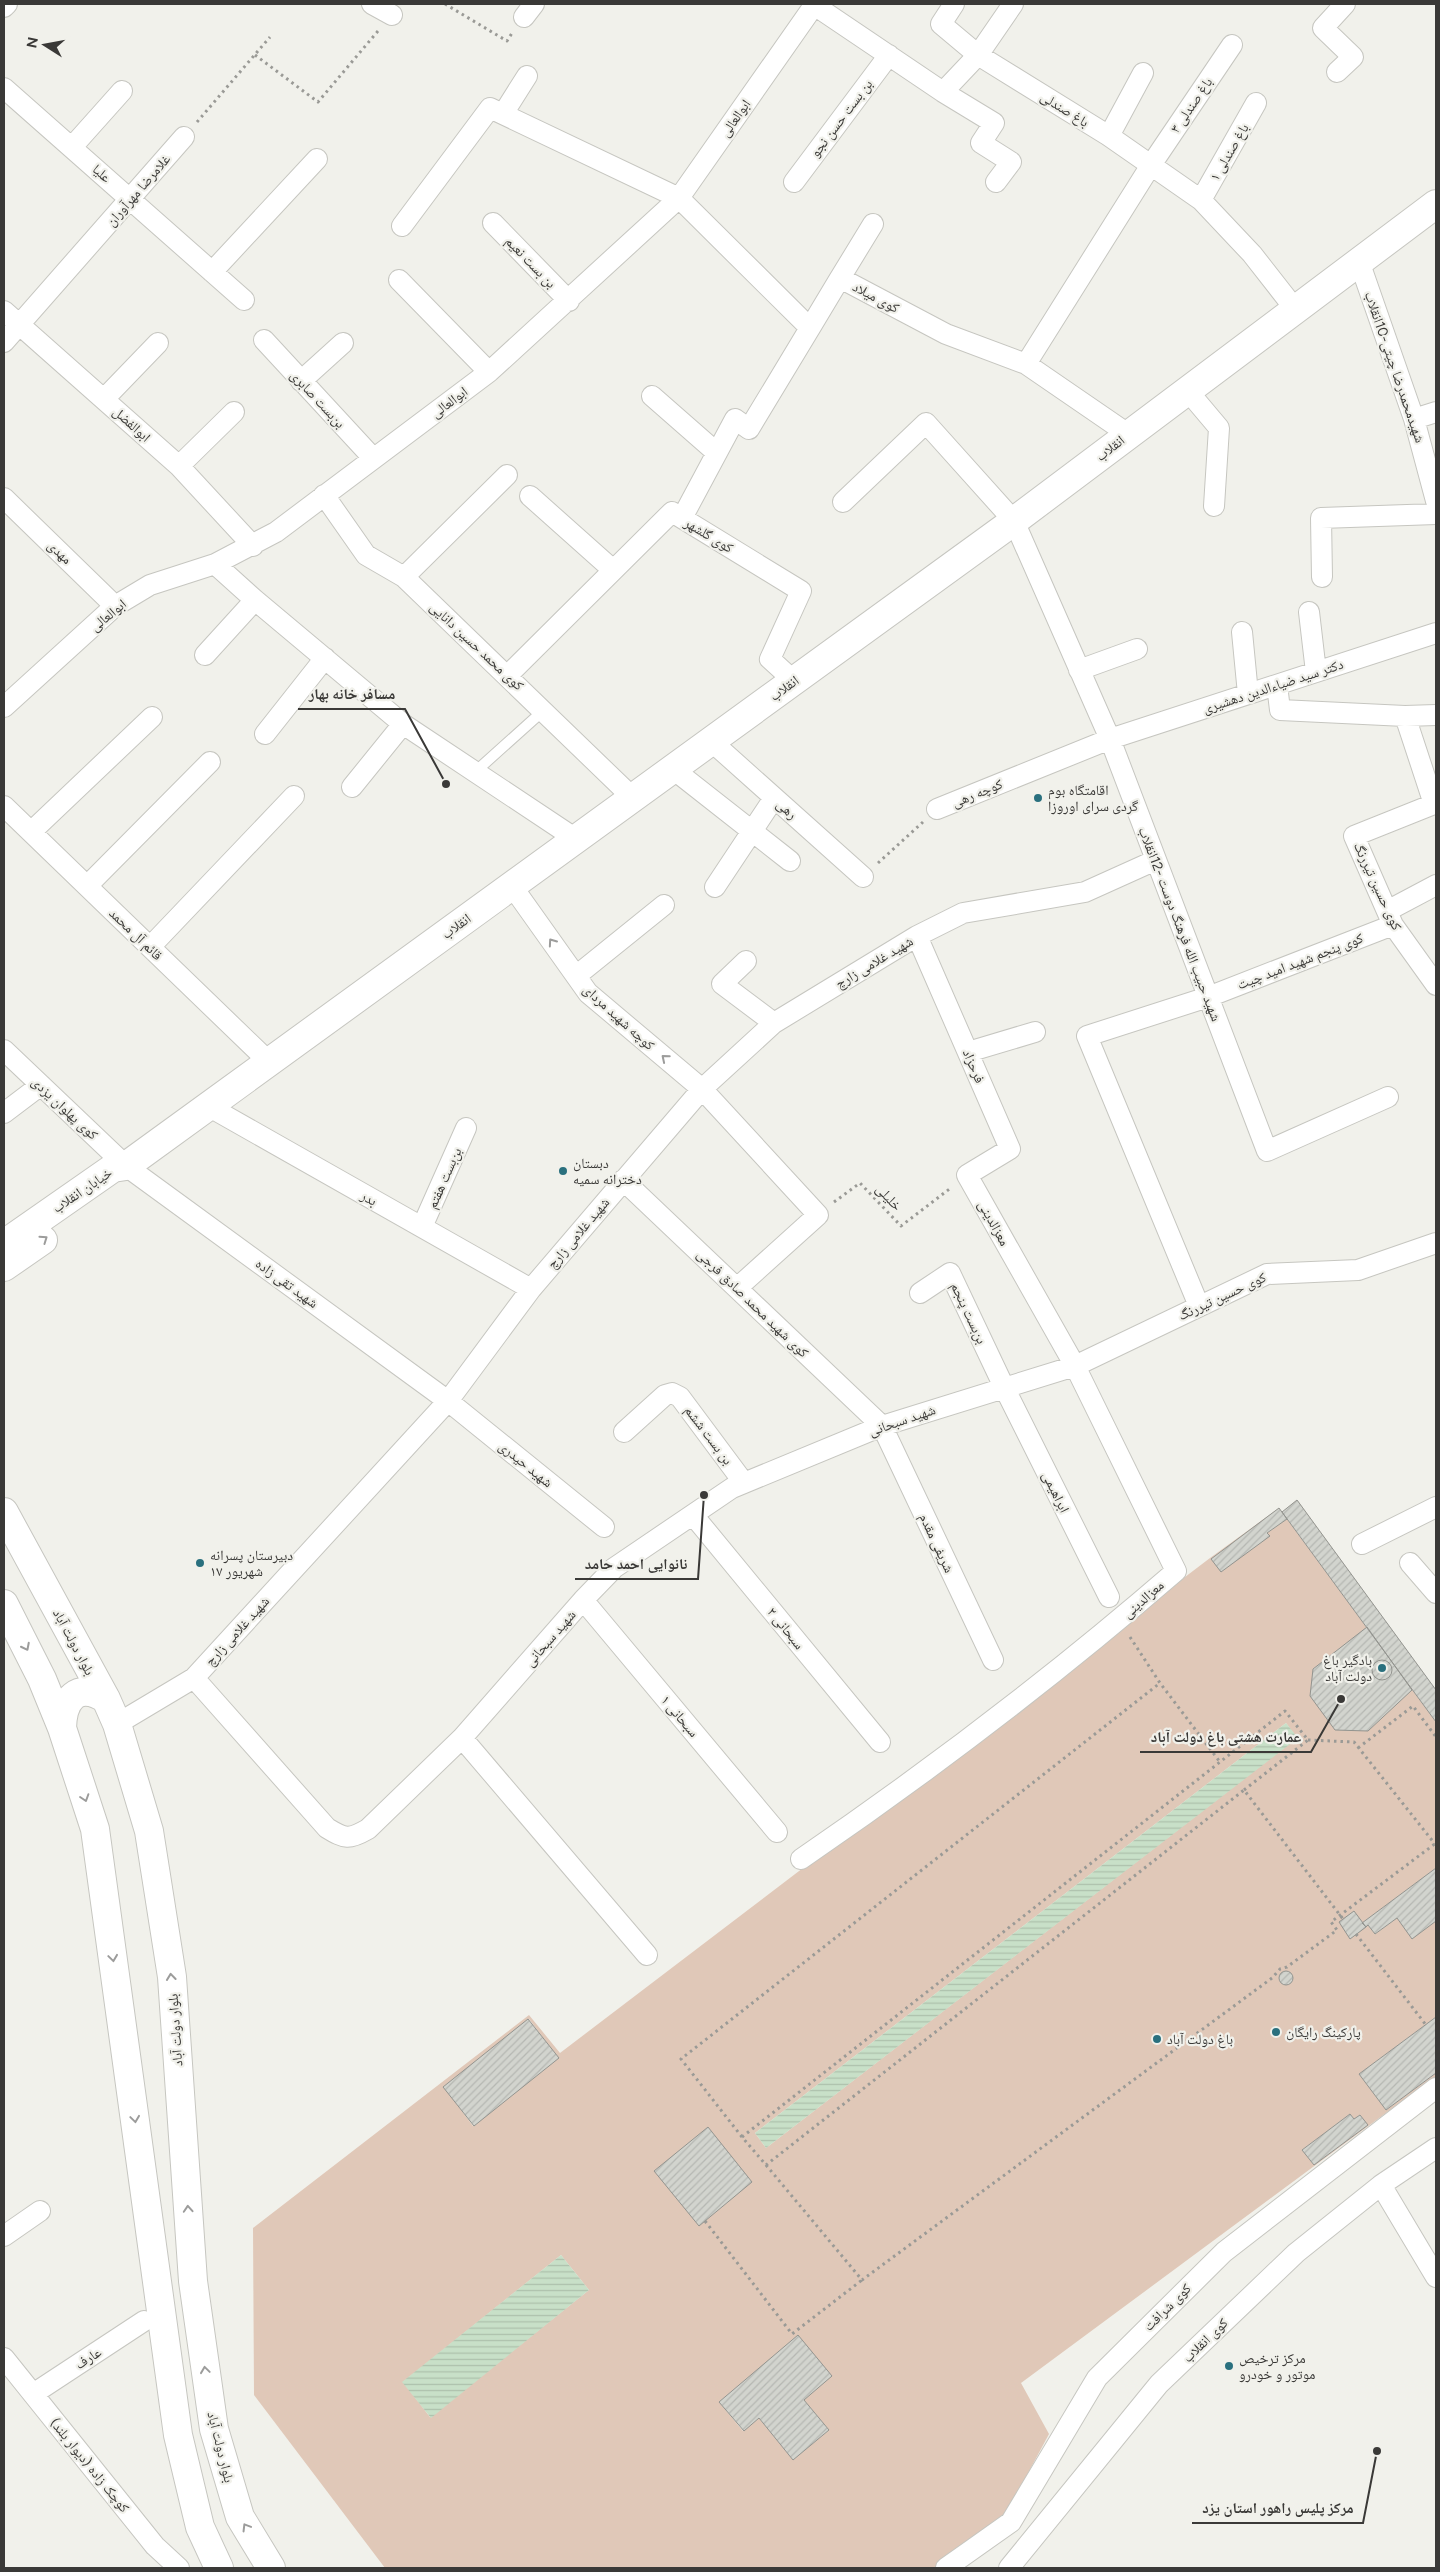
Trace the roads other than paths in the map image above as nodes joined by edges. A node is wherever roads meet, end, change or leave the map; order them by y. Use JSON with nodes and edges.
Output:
{"nodes":[{"id":1,"x":7,"y":4,"type":"edge"},
{"id":2,"x":372,"y":4,"type":"edge"},
{"id":3,"x":815,"y":4,"type":"edge"},
{"id":4,"x":954,"y":4,"type":"edge"},
{"id":5,"x":1013,"y":4,"type":"edge"},
{"id":6,"x":1344,"y":4,"type":"edge"},
{"id":7,"x":4,"y":7,"type":"edge"},
{"id":8,"x":392,"y":15,"type":"road end"},
{"id":9,"x":1232,"y":45,"type":"dead end"},
{"id":10,"x":889,"y":55,"type":"junction"},
{"id":11,"x":978,"y":55,"type":"junction"},
{"id":12,"x":1337,"y":72,"type":"dead end"},
{"id":13,"x":1143,"y":73,"type":"dead end"},
{"id":14,"x":527,"y":76,"type":"dead end"},
{"id":15,"x":4,"y":88,"type":"edge"},
{"id":16,"x":122,"y":91,"type":"dead end"},
{"id":17,"x":944,"y":92,"type":"junction"},
{"id":18,"x":1256,"y":103,"type":"dead end"},
{"id":19,"x":503,"y":114,"type":"junction"},
{"id":20,"x":1109,"y":136,"type":"junction"},
{"id":21,"x":184,"y":137,"type":"road end"},
{"id":22,"x":72,"y":147,"type":"junction"},
{"id":23,"x":317,"y":159,"type":"dead end"},
{"id":24,"x":1151,"y":165,"type":"junction"},
{"id":25,"x":794,"y":182,"type":"dead end"},
{"id":26,"x":996,"y":182,"type":"dead end"},
{"id":27,"x":131,"y":198,"type":"junction"},
{"id":28,"x":679,"y":198,"type":"junction"},
{"id":29,"x":1201,"y":200,"type":"junction"},
{"id":30,"x":1436,"y":204,"type":"edge"},
{"id":31,"x":493,"y":222,"type":"dead end"},
{"id":32,"x":873,"y":224,"type":"dead end"},
{"id":33,"x":402,"y":226,"type":"dead end"},
{"id":34,"x":1359,"y":261,"type":"junction"},
{"id":35,"x":212,"y":272,"type":"junction"},
{"id":36,"x":840,"y":278,"type":"junction"},
{"id":37,"x":399,"y":280,"type":"dead end"},
{"id":38,"x":244,"y":300,"type":"dead end"},
{"id":39,"x":569,"y":301,"type":"junction"},
{"id":40,"x":1295,"y":310,"type":"junction"},
{"id":41,"x":4,"y":311,"type":"edge"},
{"id":42,"x":19,"y":324,"type":"junction"},
{"id":43,"x":810,"y":328,"type":"junction"},
{"id":44,"x":264,"y":340,"type":"dead end"},
{"id":45,"x":4,"y":342,"type":"edge"},
{"id":46,"x":158,"y":343,"type":"dead end"},
{"id":47,"x":343,"y":344,"type":"dead end"},
{"id":48,"x":1026,"y":364,"type":"junction"},
{"id":49,"x":489,"y":372,"type":"junction"},
{"id":50,"x":301,"y":380,"type":"junction"},
{"id":51,"x":1187,"y":390,"type":"junction"},
{"id":52,"x":652,"y":396,"type":"dead end"},
{"id":53,"x":104,"y":399,"type":"junction"},
{"id":54,"x":234,"y":412,"type":"dead end"},
{"id":55,"x":1436,"y":412,"type":"edge"},
{"id":56,"x":1414,"y":419,"type":"junction"},
{"id":57,"x":1128,"y":434,"type":"junction"},
{"id":58,"x":717,"y":453,"type":"junction"},
{"id":59,"x":373,"y":458,"type":"junction"},
{"id":60,"x":179,"y":466,"type":"junction"},
{"id":61,"x":507,"y":475,"type":"dead end"},
{"id":62,"x":1435,"y":492,"type":"edge"},
{"id":63,"x":324,"y":495,"type":"junction"},
{"id":64,"x":530,"y":496,"type":"dead end"},
{"id":65,"x":4,"y":498,"type":"edge"},
{"id":66,"x":842,"y":502,"type":"dead end"},
{"id":67,"x":1214,"y":506,"type":"dead end"},
{"id":68,"x":1436,"y":514,"type":"edge"},
{"id":69,"x":682,"y":518,"type":"junction"},
{"id":70,"x":1014,"y":522,"type":"junction"},
{"id":71,"x":253,"y":546,"type":"junction"},
{"id":72,"x":215,"y":564,"type":"junction"},
{"id":73,"x":613,"y":570,"type":"junction"},
{"id":74,"x":1322,"y":577,"type":"dead end"},
{"id":75,"x":404,"y":578,"type":"junction"},
{"id":76,"x":255,"y":600,"type":"junction"},
{"id":77,"x":115,"y":606,"type":"junction"},
{"id":78,"x":1309,"y":612,"type":"dead end"},
{"id":79,"x":1242,"y":632,"type":"dead end"},
{"id":80,"x":1436,"y":633,"type":"edge"},
{"id":81,"x":1137,"y":649,"type":"dead end"},
{"id":82,"x":205,"y":655,"type":"dead end"},
{"id":83,"x":325,"y":658,"type":"junction"},
{"id":84,"x":1079,"y":670,"type":"junction"},
{"id":85,"x":1316,"y":672,"type":"junction"},
{"id":86,"x":508,"y":675,"type":"junction"},
{"id":87,"x":794,"y":681,"type":"junction"},
{"id":88,"x":1277,"y":685,"type":"junction"},
{"id":89,"x":1248,"y":694,"type":"junction"},
{"id":90,"x":7,"y":698,"type":"edge"},
{"id":91,"x":544,"y":710,"type":"junction"},
{"id":92,"x":1436,"y":715,"type":"edge"},
{"id":93,"x":1405,"y":716,"type":"junction"},
{"id":94,"x":152,"y":717,"type":"dead end"},
{"id":95,"x":403,"y":724,"type":"junction"},
{"id":96,"x":265,"y":734,"type":"dead end"},
{"id":97,"x":1110,"y":739,"type":"junction"},
{"id":98,"x":711,"y":741,"type":"junction"},
{"id":99,"x":210,"y":762,"type":"dead end"},
{"id":100,"x":673,"y":769,"type":"junction"},
{"id":101,"x":475,"y":772,"type":"junction"},
{"id":102,"x":352,"y":788,"type":"dead end"},
{"id":103,"x":294,"y":796,"type":"dead end"},
{"id":104,"x":633,"y":798,"type":"junction"},
{"id":105,"x":774,"y":798,"type":"junction"},
{"id":106,"x":4,"y":806,"type":"edge"},
{"id":107,"x":937,"y":809,"type":"road end"},
{"id":108,"x":752,"y":831,"type":"junction"},
{"id":109,"x":31,"y":832,"type":"junction"},
{"id":110,"x":576,"y":839,"type":"junction"},
{"id":111,"x":1156,"y":860,"type":"junction"},
{"id":112,"x":790,"y":861,"type":"dead end"},
{"id":113,"x":863,"y":877,"type":"road end"},
{"id":114,"x":1436,"y":885,"type":"edge"},
{"id":115,"x":87,"y":886,"type":"junction"},
{"id":116,"x":512,"y":886,"type":"junction"},
{"id":117,"x":715,"y":886,"type":"dead end"},
{"id":118,"x":664,"y":905,"type":"dead end"},
{"id":119,"x":1390,"y":918,"type":"junction"},
{"id":120,"x":917,"y":936,"type":"junction"},
{"id":121,"x":150,"y":947,"type":"junction"},
{"id":122,"x":746,"y":961,"type":"dead end"},
{"id":123,"x":576,"y":976,"type":"junction"},
{"id":124,"x":1436,"y":985,"type":"edge"},
{"id":125,"x":1208,"y":997,"type":"junction"},
{"id":126,"x":774,"y":1023,"type":"junction"},
{"id":127,"x":1036,"y":1032,"type":"dead end"},
{"id":128,"x":4,"y":1050,"type":"edge"},
{"id":129,"x":968,"y":1052,"type":"junction"},
{"id":130,"x":269,"y":1062,"type":"junction"},
{"id":131,"x":41,"y":1085,"type":"junction"},
{"id":132,"x":702,"y":1089,"type":"junction"},
{"id":133,"x":1388,"y":1097,"type":"dead end"},
{"id":134,"x":208,"y":1106,"type":"junction"},
{"id":135,"x":4,"y":1113,"type":"edge"},
{"id":136,"x":466,"y":1128,"type":"dead end"},
{"id":137,"x":126,"y":1166,"type":"junction"},
{"id":138,"x":967,"y":1175,"type":"joint"},
{"id":139,"x":623,"y":1180,"type":"junction"},
{"id":140,"x":422,"y":1227,"type":"junction"},
{"id":141,"x":1436,"y":1243,"type":"edge"},
{"id":142,"x":4,"y":1244,"type":"edge"},
{"id":143,"x":4,"y":1268,"type":"edge"},
{"id":144,"x":737,"y":1288,"type":"junction"},
{"id":145,"x":531,"y":1289,"type":"junction"},
{"id":146,"x":920,"y":1293,"type":"dead end"},
{"id":147,"x":1199,"y":1306,"type":"junction"},
{"id":148,"x":1075,"y":1366,"type":"junction"},
{"id":149,"x":1004,"y":1387,"type":"junction"},
{"id":150,"x":448,"y":1401,"type":"junction"},
{"id":151,"x":882,"y":1426,"type":"junction"},
{"id":152,"x":624,"y":1432,"type":"dead end"},
{"id":153,"x":744,"y":1483,"type":"junction"},
{"id":154,"x":1436,"y":1507,"type":"edge"},
{"id":155,"x":4,"y":1512,"type":"edge"},
{"id":156,"x":693,"y":1515,"type":"junction"},
{"id":157,"x":604,"y":1527,"type":"dead end"},
{"id":158,"x":1362,"y":1544,"type":"dead end"},
{"id":159,"x":1410,"y":1563,"type":"dead end"},
{"id":160,"x":1436,"y":1593,"type":"edge"},
{"id":161,"x":1109,"y":1597,"type":"dead end"},
{"id":162,"x":583,"y":1600,"type":"junction"},
{"id":163,"x":4,"y":1604,"type":"edge"},
{"id":164,"x":993,"y":1660,"type":"dead end"},
{"id":165,"x":194,"y":1678,"type":"junction"},
{"id":166,"x":106,"y":1698,"type":"junction"},
{"id":167,"x":117,"y":1724,"type":"junction"},
{"id":168,"x":62,"y":1728,"type":"junction"},
{"id":169,"x":462,"y":1738,"type":"junction"},
{"id":170,"x":880,"y":1742,"type":"dead end"},
{"id":171,"x":777,"y":1832,"type":"dead end"},
{"id":172,"x":801,"y":1859,"type":"dead end"},
{"id":173,"x":647,"y":1955,"type":"dead end"},
{"id":174,"x":1436,"y":2088,"type":"edge"},
{"id":175,"x":1436,"y":2148,"type":"edge"},
{"id":176,"x":1381,"y":2185,"type":"junction"},
{"id":177,"x":40,"y":2211,"type":"dead end"},
{"id":178,"x":4,"y":2236,"type":"edge"},
{"id":179,"x":1436,"y":2278,"type":"edge"},
{"id":180,"x":144,"y":2321,"type":"dead end"},
{"id":181,"x":4,"y":2358,"type":"edge"},
{"id":182,"x":33,"y":2394,"type":"junction"},
{"id":183,"x":180,"y":2568,"type":"edge"},
{"id":184,"x":219,"y":2568,"type":"edge"},
{"id":185,"x":271,"y":2568,"type":"edge"},
{"id":186,"x":946,"y":2568,"type":"edge"},
{"id":187,"x":1009,"y":2568,"type":"edge"}],
"edges":[{"from":1,"to":7,"type":"street"},
{"from":2,"to":8,"type":"street"},
{"from":3,"to":10,"type":"street"},
{"from":3,"to":28,"type":"street","name":"ابوالعالی"},
{"from":4,"to":11,"type":"street","name":"باغ صندلی"},
{"from":5,"to":11,"type":"street"},
{"from":6,"to":12,"type":"street"},
{"from":9,"to":24,"type":"street","name":"باغ صندلی ۳"},
{"from":10,"to":17,"type":"street"},
{"from":10,"to":25,"type":"street","name":"بن بست حسن نجو"},
{"from":11,"to":17,"type":"street"},
{"from":11,"to":20,"type":"street","name":"باغ صندلی"},
{"from":13,"to":20,"type":"street"},
{"from":14,"to":19,"type":"street"},
{"from":15,"to":22,"type":"street","name":"علیا"},
{"from":16,"to":22,"type":"street"},
{"from":17,"to":26,"type":"street"},
{"from":18,"to":29,"type":"street","name":"باغ صندلی ۱"},
{"from":19,"to":28,"type":"street"},
{"from":19,"to":33,"type":"street"},
{"from":20,"to":24,"type":"street","name":"باغ صندلی"},
{"from":21,"to":27,"type":"street","name":"غلامرضا مهرآوران"},
{"from":22,"to":27,"type":"street","name":"علیا"},
{"from":23,"to":35,"type":"street"},
{"from":24,"to":29,"type":"street","name":"باغ صندلی"},
{"from":24,"to":48,"type":"street"},
{"from":27,"to":35,"type":"street","name":"علیا"},
{"from":27,"to":42,"type":"street","name":"غلامرضا مهرآوران"},
{"from":28,"to":39,"type":"street","name":"ابوالعالی"},
{"from":28,"to":43,"type":"street"},
{"from":29,"to":40,"type":"street","name":"باغ صندلی"},
{"from":30,"to":34,"type":"main road","name":"انقلاب"},
{"from":31,"to":39,"type":"street","name":"بن بست نعیم"},
{"from":32,"to":36,"type":"street"},
{"from":34,"to":40,"type":"main road","name":"انقلاب"},
{"from":34,"to":56,"type":"street","name":"شهیدمحمدرضا چیتی-10انقلاب"},
{"from":35,"to":38,"type":"street","name":"علیا"},
{"from":36,"to":43,"type":"street","name":"کوی میلاد"},
{"from":36,"to":48,"type":"street","name":"کوی میلاد"},
{"from":37,"to":49,"type":"street"},
{"from":39,"to":49,"type":"street","name":"ابوالعالی"},
{"from":40,"to":51,"type":"main road","name":"انقلاب"},
{"from":41,"to":42,"type":"street","name":"ابوالفضل"},
{"from":42,"to":45,"type":"street","name":"غلامرضا مهرآوران"},
{"from":42,"to":53,"type":"street","name":"ابوالفضل"},
{"from":43,"to":58,"type":"street","name":"کوی میلاد"},
{"from":44,"to":50,"type":"street","name":"بن‌بست صابری"},
{"from":46,"to":53,"type":"street"},
{"from":47,"to":50,"type":"street"},
{"from":48,"to":57,"type":"street","name":"کوی میلاد"},
{"from":49,"to":59,"type":"street","name":"ابوالعالی"},
{"from":50,"to":59,"type":"street","name":"بن‌بست صابری"},
{"from":51,"to":57,"type":"main road","name":"انقلاب"},
{"from":51,"to":67,"type":"street"},
{"from":52,"to":58,"type":"street"},
{"from":53,"to":60,"type":"street","name":"ابوالفضل"},
{"from":54,"to":60,"type":"street"},
{"from":55,"to":56,"type":"street"},
{"from":56,"to":62,"type":"street","name":"شهیدمحمدرضا چیتی-10انقلاب"},
{"from":57,"to":70,"type":"main road","name":"انقلاب"},
{"from":58,"to":69,"type":"street"},
{"from":59,"to":63,"type":"street","name":"ابوالعالی"},
{"from":60,"to":71,"type":"street","name":"ابوالفضل"},
{"from":61,"to":75,"type":"street"},
{"from":63,"to":71,"type":"street","name":"ابوالعالی"},
{"from":63,"to":75,"type":"street","name":"کوی محمد حسین دانایی"},
{"from":64,"to":73,"type":"street"},
{"from":65,"to":77,"type":"street","name":"مهدی"},
{"from":66,"to":70,"type":"street","name":"شهید حبیب الله فرهنگ دوست -12انقلاب"},
{"from":68,"to":74,"type":"street"},
{"from":69,"to":73,"type":"street","name":"کوی گلشهر"},
{"from":69,"to":87,"type":"street","name":"کوی گلشهر"},
{"from":70,"to":84,"type":"street","name":"شهید حبیب الله فرهنگ دوست -12انقلاب"},
{"from":70,"to":87,"type":"main road","name":"انقلاب"},
{"from":71,"to":72,"type":"street","name":"ابوالعالی"},
{"from":72,"to":76,"type":"street"},
{"from":72,"to":77,"type":"street","name":"ابوالعالی"},
{"from":73,"to":86,"type":"street","name":"کوی گلشهر"},
{"from":75,"to":86,"type":"street","name":"کوی محمد حسین دانایی"},
{"from":76,"to":82,"type":"street"},
{"from":76,"to":83,"type":"street"},
{"from":77,"to":90,"type":"street","name":"ابوالعالی"},
{"from":78,"to":85,"type":"street"},
{"from":79,"to":89,"type":"street"},
{"from":80,"to":85,"type":"street","name":"دکتر سید ضیاءالدین دهشیری"},
{"from":81,"to":84,"type":"street"},
{"from":83,"to":95,"type":"street"},
{"from":83,"to":96,"type":"street"},
{"from":84,"to":97,"type":"street","name":"شهید حبیب الله فرهنگ دوست -12انقلاب"},
{"from":85,"to":88,"type":"street","name":"دکتر سید ضیاءالدین دهشیری"},
{"from":86,"to":91,"type":"street","name":"کوی محمد حسین دانایی"},
{"from":87,"to":98,"type":"main road","name":"انقلاب"},
{"from":88,"to":89,"type":"street","name":"دکتر سید ضیاءالدین دهشیری"},
{"from":88,"to":93,"type":"street"},
{"from":89,"to":97,"type":"street","name":"دکتر سید ضیاءالدین دهشیری"},
{"from":91,"to":101,"type":"lane"},
{"from":91,"to":104,"type":"street","name":"کوی محمد حسین دانایی"},
{"from":92,"to":93,"type":"street"},
{"from":93,"to":119,"type":"street","name":"کوی حسین تیررنگ"},
{"from":94,"to":109,"type":"street"},
{"from":95,"to":101,"type":"street"},
{"from":95,"to":102,"type":"street"},
{"from":97,"to":107,"type":"street","name":"کوچه رهی"},
{"from":97,"to":111,"type":"street","name":"شهید حبیب الله فرهنگ دوست -12انقلاب"},
{"from":98,"to":100,"type":"main road","name":"انقلاب"},
{"from":98,"to":105,"type":"street","name":"رهی"},
{"from":99,"to":115,"type":"street"},
{"from":100,"to":104,"type":"main road","name":"انقلاب"},
{"from":100,"to":108,"type":"street"},
{"from":101,"to":110,"type":"street"},
{"from":103,"to":121,"type":"street"},
{"from":104,"to":110,"type":"main road","name":"انقلاب"},
{"from":105,"to":108,"type":"street"},
{"from":105,"to":113,"type":"street","name":"رهی"},
{"from":106,"to":109,"type":"street","name":"قائم آل محمد"},
{"from":108,"to":112,"type":"street"},
{"from":108,"to":117,"type":"street"},
{"from":109,"to":115,"type":"street","name":"قائم آل محمد"},
{"from":110,"to":116,"type":"main road","name":"انقلاب"},
{"from":111,"to":120,"type":"street","name":"شهید غلامی زارچ"},
{"from":111,"to":125,"type":"street","name":"شهید حبیب الله فرهنگ دوست -12انقلاب"},
{"from":114,"to":119,"type":"street","name":"کوی پنجم شهید امید چیت"},
{"from":115,"to":121,"type":"street","name":"قائم آل محمد"},
{"from":123,"to":116,"type":"street","name":"کوچه شهید مردای","one_way":true},
{"from":116,"to":130,"type":"main road","name":"انقلاب"},
{"from":118,"to":123,"type":"street"},
{"from":119,"to":124,"type":"street","name":"کوی حسین تیررنگ"},
{"from":119,"to":125,"type":"street","name":"کوی پنجم شهید امید چیت"},
{"from":120,"to":126,"type":"street","name":"شهید غلامی زارچ"},
{"from":120,"to":129,"type":"street","name":"فرحزاد"},
{"from":121,"to":130,"type":"street","name":"قائم آل محمد"},
{"from":122,"to":126,"type":"street"},
{"from":132,"to":123,"type":"street","name":"کوچه شهید مردای","one_way":true},
{"from":125,"to":133,"type":"street","name":"شهید حبیب الله فرهنگ دوست -12انقلاب"},
{"from":125,"to":147,"type":"street","name":"کوی پنجم شهید امید چیت"},
{"from":126,"to":132,"type":"street","name":"شهید غلامی زارچ"},
{"from":127,"to":129,"type":"street"},
{"from":128,"to":131,"type":"street","name":"کوی پهلوان یزدی"},
{"from":129,"to":138,"type":"street","name":"فرحزاد"},
{"from":130,"to":134,"type":"main road","name":"انقلاب"},
{"from":131,"to":135,"type":"street"},
{"from":131,"to":137,"type":"street","name":"کوی پهلوان یزدی"},
{"from":132,"to":139,"type":"street","name":"شهید غلامی زارچ"},
{"from":132,"to":144,"type":"street","name":"کوچه شهید مردای"},
{"from":134,"to":137,"type":"main road","name":"انقلاب"},
{"from":134,"to":140,"type":"street","name":"بدر"},
{"from":136,"to":140,"type":"street","name":"بن‌بست هفتم"},
{"from":137,"to":142,"type":"main road","name":"خیابان انقلاب"},
{"from":143,"to":137,"type":"main road","name":"خیابان انقلاب","one_way":true},
{"from":137,"to":150,"type":"street","name":"شهید تقی زاده"},
{"from":138,"to":148,"type":"street","name":"معزالدینی"},
{"from":139,"to":144,"type":"street","name":"کوی شهید محمد صادق فرجی"},
{"from":139,"to":145,"type":"street","name":"شهید غلامی زارچ"},
{"from":140,"to":145,"type":"street","name":"بدر"},
{"from":141,"to":147,"type":"street","name":"کوی حسین تیررنگ"},
{"from":144,"to":151,"type":"street","name":"کوی شهید محمد صادق فرجی"},
{"from":145,"to":150,"type":"street","name":"شهید غلامی زارچ"},
{"from":146,"to":149,"type":"street","name":"بن‌بست پنجم"},
{"from":147,"to":148,"type":"street","name":"کوی حسین تیررنگ"},
{"from":148,"to":149,"type":"street","name":"شهید سبحانی"},
{"from":148,"to":172,"type":"street","name":"معزالدینی"},
{"from":149,"to":151,"type":"street","name":"شهید سبحانی"},
{"from":149,"to":161,"type":"street","name":"ابراهیمی"},
{"from":150,"to":157,"type":"street","name":"شهید حیدری"},
{"from":150,"to":165,"type":"street","name":"شهید غلامی زارچ"},
{"from":151,"to":153,"type":"street","name":"شهید سبحانی"},
{"from":151,"to":164,"type":"street","name":"شریفی مقدم"},
{"from":152,"to":153,"type":"street","name":"بن بست ششم"},
{"from":153,"to":156,"type":"street","name":"شهید سبحانی"},
{"from":154,"to":158,"type":"street"},
{"from":155,"to":166,"type":"main road","name":"بلوار دولت آباد"},
{"from":156,"to":162,"type":"street","name":"شهید سبحانی"},
{"from":156,"to":170,"type":"street","name":"سبحانی ۲"},
{"from":159,"to":160,"type":"street"},
{"from":162,"to":169,"type":"street","name":"شهید سبحانی"},
{"from":162,"to":171,"type":"street","name":"سبحانی ۱"},
{"from":163,"to":168,"type":"main road","one_way":true},
{"from":165,"to":167,"type":"street"},
{"from":165,"to":169,"type":"street","name":"شهید سبحانی"},
{"from":166,"to":167,"type":"main road","name":"بلوار دولت آباد"},
{"from":166,"to":168,"type":"main road"},
{"from":185,"to":167,"type":"main road","name":"بلوار دولت آباد","one_way":true},
{"from":168,"to":184,"type":"main road","one_way":true},
{"from":169,"to":173,"type":"street"},
{"from":174,"to":186,"type":"street","name":"کوی شرافت"},
{"from":175,"to":176,"type":"street","name":"کوی انقلاب"},
{"from":176,"to":179,"type":"street"},
{"from":176,"to":187,"type":"street","name":"کوی انقلاب"},
{"from":177,"to":178,"type":"street"},
{"from":180,"to":182,"type":"street","name":"عارف"},
{"from":181,"to":182,"type":"street","name":"کوچک زاده (دیوار بلند)"},
{"from":182,"to":183,"type":"street","name":"کوچک زاده (دیوار بلند)"}]}
